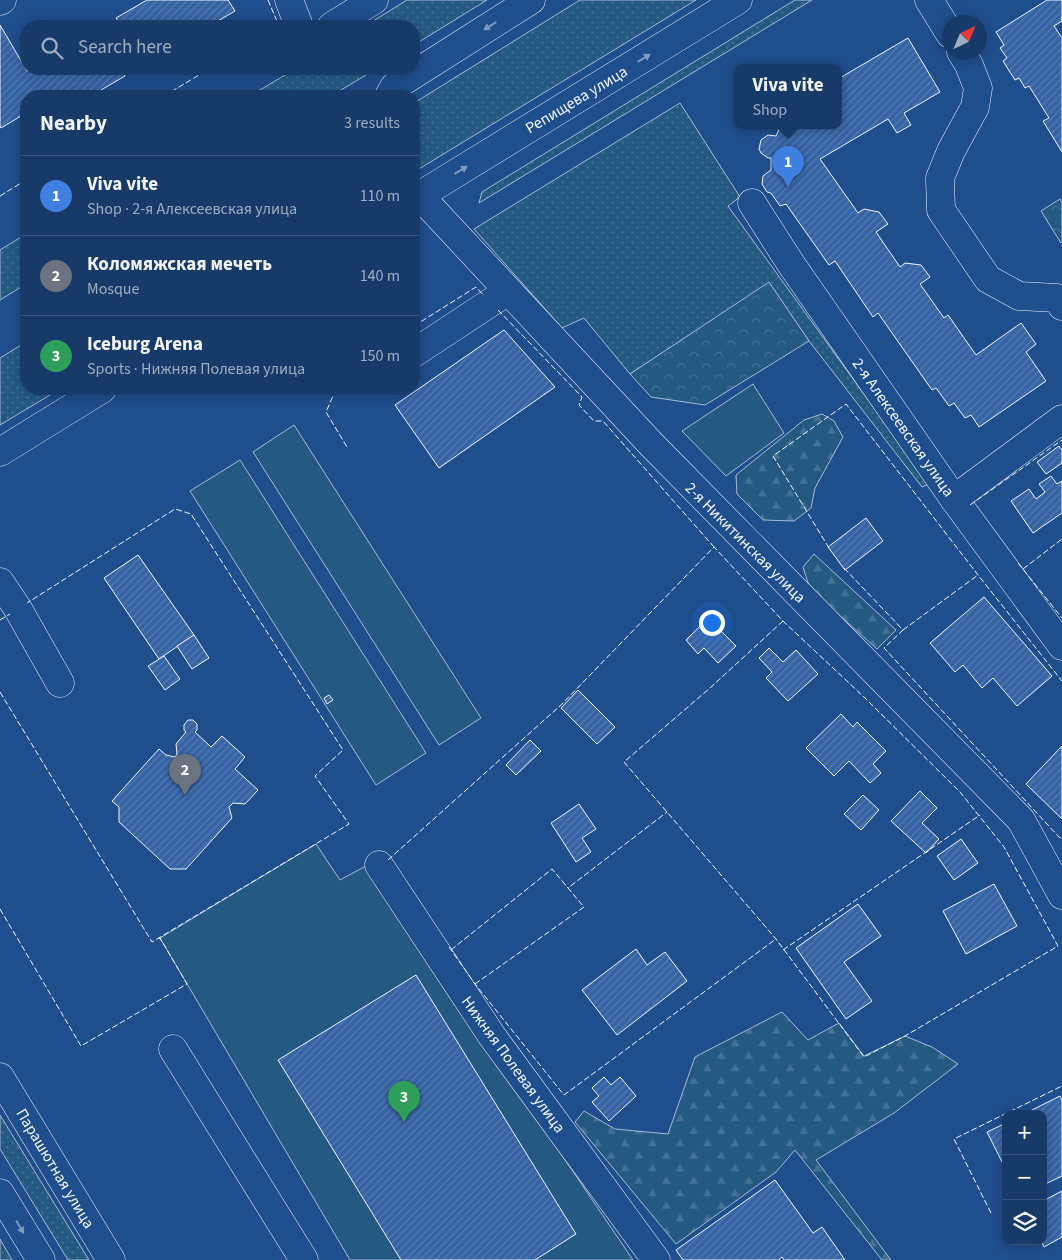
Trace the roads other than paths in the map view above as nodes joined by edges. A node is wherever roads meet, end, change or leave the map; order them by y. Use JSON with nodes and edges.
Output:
{"nodes":[{"id":1,"x":289,"y":0,"type":"edge"},
{"id":2,"x":374,"y":0,"type":"edge"},
{"id":3,"x":531,"y":0,"type":"edge"},
{"id":4,"x":738,"y":0,"type":"edge"},
{"id":5,"x":929,"y":0,"type":"edge"},
{"id":6,"x":297,"y":20,"type":"edge"},
{"id":7,"x":342,"y":20,"type":"edge"},
{"id":8,"x":942,"y":21,"type":"edge"},
{"id":9,"x":966,"y":60,"type":"edge"},
{"id":10,"x":420,"y":70,"type":"edge"},
{"id":11,"x":413,"y":75,"type":"edge"},
{"id":12,"x":392,"y":90,"type":"edge"},
{"id":13,"x":420,"y":195,"type":"edge"},
{"id":14,"x":420,"y":201,"type":"edge"},
{"id":15,"x":752,"y":203,"type":"dead end"},
{"id":16,"x":508,"y":292,"type":"junction"},
{"id":17,"x":1062,"y":306,"type":"edge"},
{"id":18,"x":420,"y":349,"type":"edge"},
{"id":19,"x":92,"y":395,"type":"edge"},
{"id":20,"x":1062,"y":419,"type":"edge"},
{"id":21,"x":0,"y":452,"type":"edge"},
{"id":22,"x":954,"y":499,"type":"junction"},
{"id":23,"x":0,"y":582,"type":"edge"},
{"id":24,"x":1062,"y":646,"type":"edge"},
{"id":25,"x":60,"y":683,"type":"dead end"},
{"id":26,"x":379,"y":865,"type":"dead end"},
{"id":27,"x":1062,"y":895,"type":"edge"},
{"id":28,"x":173,"y":1049,"type":"dead end"},
{"id":29,"x":0,"y":1077,"type":"edge"},
{"id":30,"x":0,"y":1193,"type":"edge"},
{"id":31,"x":41,"y":1260,"type":"edge"},
{"id":32,"x":111,"y":1260,"type":"edge"},
{"id":33,"x":304,"y":1260,"type":"edge"},
{"id":34,"x":656,"y":1260,"type":"edge"}],
"edges":[{"from":1,"to":6,"type":"street"},
{"from":2,"to":7,"type":"street"},
{"from":3,"to":10,"type":"street","one_way":true},
{"from":13,"to":4,"type":"street","name":"Репищева улица","one_way":true},
{"from":5,"to":8,"type":"street"},
{"from":9,"to":17,"type":"street"},
{"from":11,"to":12,"type":"street","one_way":true},
{"from":14,"to":16,"type":"street","name":"2-я Никитинская улица"},
{"from":15,"to":22,"type":"street","name":"2-я Алексеевская улица"},
{"from":16,"to":18,"type":"street"},
{"from":16,"to":27,"type":"street","name":"2-я Никитинская улица"},
{"from":19,"to":21,"type":"street"},
{"from":20,"to":22,"type":"street"},
{"from":22,"to":24,"type":"street","name":"2-я Алексеевская улица"},
{"from":23,"to":25,"type":"street"},
{"from":26,"to":34,"type":"street","name":"Нижняя Полевая улица"},
{"from":28,"to":33,"type":"street"},
{"from":29,"to":32,"type":"street","name":"Парашютная улица"},
{"from":30,"to":31,"type":"street","one_way":true}]}
